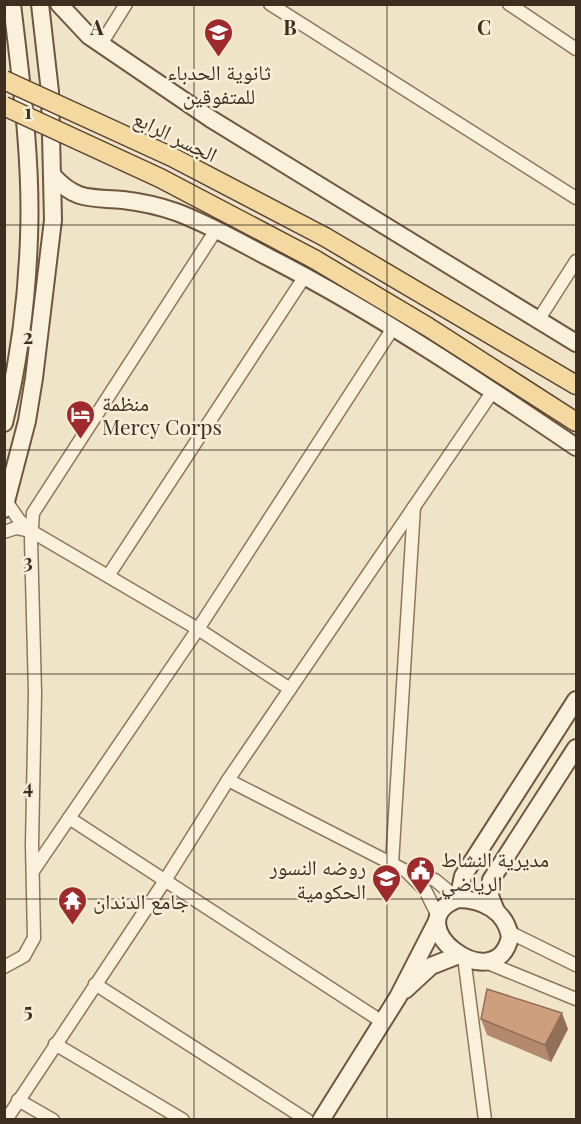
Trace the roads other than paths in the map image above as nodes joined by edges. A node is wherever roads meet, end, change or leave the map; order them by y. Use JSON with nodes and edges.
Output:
{"nodes":[{"id":1,"x":12,"y":4,"type":"edge"},
{"id":2,"x":59,"y":4,"type":"edge"},
{"id":3,"x":126,"y":4,"type":"edge"},
{"id":4,"x":270,"y":4,"type":"edge"},
{"id":5,"x":509,"y":4,"type":"edge"},
{"id":6,"x":40,"y":5,"type":"edge"},
{"id":7,"x":100,"y":44,"type":"junction"},
{"id":8,"x":576,"y":49,"type":"edge"},
{"id":9,"x":4,"y":80,"type":"edge"},
{"id":10,"x":4,"y":106,"type":"edge"},
{"id":11,"x":52,"y":177,"type":"junction"},
{"id":12,"x":576,"y":198,"type":"edge"},
{"id":13,"x":84,"y":199,"type":"junction"},
{"id":14,"x":52,"y":220,"type":"junction"},
{"id":15,"x":216,"y":230,"type":"junction"},
{"id":16,"x":576,"y":261,"type":"edge"},
{"id":17,"x":310,"y":267,"type":"junction"},
{"id":18,"x":539,"y":319,"type":"junction"},
{"id":19,"x":393,"y":328,"type":"junction"},
{"id":20,"x":576,"y":343,"type":"edge"},
{"id":21,"x":576,"y":386,"type":"edge"},
{"id":22,"x":493,"y":392,"type":"junction"},
{"id":23,"x":576,"y":422,"type":"edge"},
{"id":24,"x":4,"y":423,"type":"edge"},
{"id":25,"x":576,"y":447,"type":"edge"},
{"id":26,"x":5,"y":505,"type":"edge"},
{"id":27,"x":414,"y":506,"type":"junction"},
{"id":28,"x":31,"y":531,"type":"junction"},
{"id":29,"x":4,"y":532,"type":"edge"},
{"id":30,"x":108,"y":576,"type":"junction"},
{"id":31,"x":198,"y":629,"type":"junction"},
{"id":32,"x":290,"y":689,"type":"junction"},
{"id":33,"x":576,"y":700,"type":"edge"},
{"id":34,"x":576,"y":748,"type":"edge"},
{"id":35,"x":228,"y":780,"type":"junction"},
{"id":36,"x":69,"y":818,"type":"junction"},
{"id":37,"x":392,"y":864,"type":"junction"},
{"id":38,"x":33,"y":871,"type":"junction"},
{"id":39,"x":406,"y":871,"type":"junction"},
{"id":40,"x":164,"y":882,"type":"junction"},
{"id":41,"x":458,"y":899,"type":"junction"},
{"id":42,"x":496,"y":911,"type":"junction"},
{"id":43,"x":438,"y":918,"type":"junction"},
{"id":44,"x":509,"y":932,"type":"junction"},
{"id":45,"x":462,"y":956,"type":"junction"},
{"id":46,"x":483,"y":961,"type":"junction"},
{"id":47,"x":576,"y":965,"type":"edge"},
{"id":48,"x":4,"y":967,"type":"edge"},
{"id":49,"x":95,"y":984,"type":"junction"},
{"id":50,"x":398,"y":997,"type":"junction"},
{"id":51,"x":576,"y":999,"type":"edge"},
{"id":52,"x":381,"y":1021,"type":"junction"},
{"id":53,"x":54,"y":1044,"type":"junction"},
{"id":54,"x":18,"y":1100,"type":"junction"},
{"id":55,"x":6,"y":1119,"type":"edge"},
{"id":56,"x":53,"y":1119,"type":"edge"},
{"id":57,"x":183,"y":1119,"type":"edge"},
{"id":58,"x":307,"y":1119,"type":"edge"},
{"id":59,"x":321,"y":1119,"type":"edge"},
{"id":60,"x":486,"y":1119,"type":"edge"}],
"edges":[{"from":1,"to":24,"type":"street"},
{"from":2,"to":7,"type":"street"},
{"from":3,"to":7,"type":"street"},
{"from":4,"to":12,"type":"street"},
{"from":5,"to":8,"type":"street"},
{"from":6,"to":11,"type":"street"},
{"from":7,"to":18,"type":"street"},
{"from":9,"to":21,"type":"main road","name":"الجسر الرابع","bridge":true},
{"from":10,"to":17,"type":"main road","bridge":true},
{"from":11,"to":13,"type":"street"},
{"from":11,"to":14,"type":"street"},
{"from":13,"to":14,"type":"street"},
{"from":13,"to":15,"type":"street"},
{"from":14,"to":26,"type":"street"},
{"from":15,"to":17,"type":"street"},
{"from":15,"to":28,"type":"street"},
{"from":16,"to":18,"type":"street"},
{"from":17,"to":19,"type":"street"},
{"from":17,"to":23,"type":"main road"},
{"from":17,"to":30,"type":"street"},
{"from":18,"to":20,"type":"street"},
{"from":19,"to":22,"type":"street"},
{"from":19,"to":31,"type":"street"},
{"from":22,"to":25,"type":"street"},
{"from":22,"to":27,"type":"street"},
{"from":26,"to":28,"type":"street"},
{"from":27,"to":32,"type":"street"},
{"from":27,"to":37,"type":"street"},
{"from":28,"to":29,"type":"street"},
{"from":28,"to":30,"type":"street"},
{"from":28,"to":38,"type":"street"},
{"from":30,"to":31,"type":"street"},
{"from":31,"to":32,"type":"street"},
{"from":31,"to":36,"type":"street"},
{"from":32,"to":35,"type":"street"},
{"from":33,"to":41,"type":"street"},
{"from":34,"to":42,"type":"street"},
{"from":35,"to":37,"type":"street"},
{"from":35,"to":40,"type":"street"},
{"from":36,"to":38,"type":"street"},
{"from":36,"to":40,"type":"street"},
{"from":37,"to":39,"type":"street"},
{"from":38,"to":48,"type":"street"},
{"from":39,"to":41,"type":"street"},
{"from":39,"to":43,"type":"street"},
{"from":40,"to":49,"type":"street"},
{"from":40,"to":52,"type":"street"},
{"from":41,"to":42,"type":"street"},
{"from":41,"to":43,"type":"street"},
{"from":42,"to":44,"type":"street"},
{"from":43,"to":45,"type":"street"},
{"from":43,"to":50,"type":"street"},
{"from":44,"to":46,"type":"street"},
{"from":44,"to":47,"type":"street"},
{"from":45,"to":46,"type":"street"},
{"from":45,"to":50,"type":"street"},
{"from":45,"to":60,"type":"street"},
{"from":46,"to":51,"type":"street"},
{"from":49,"to":53,"type":"street"},
{"from":49,"to":58,"type":"street"},
{"from":50,"to":52,"type":"street"},
{"from":52,"to":59,"type":"street"},
{"from":53,"to":54,"type":"street"},
{"from":53,"to":57,"type":"street"},
{"from":54,"to":55,"type":"street"},
{"from":54,"to":56,"type":"street"}]}
